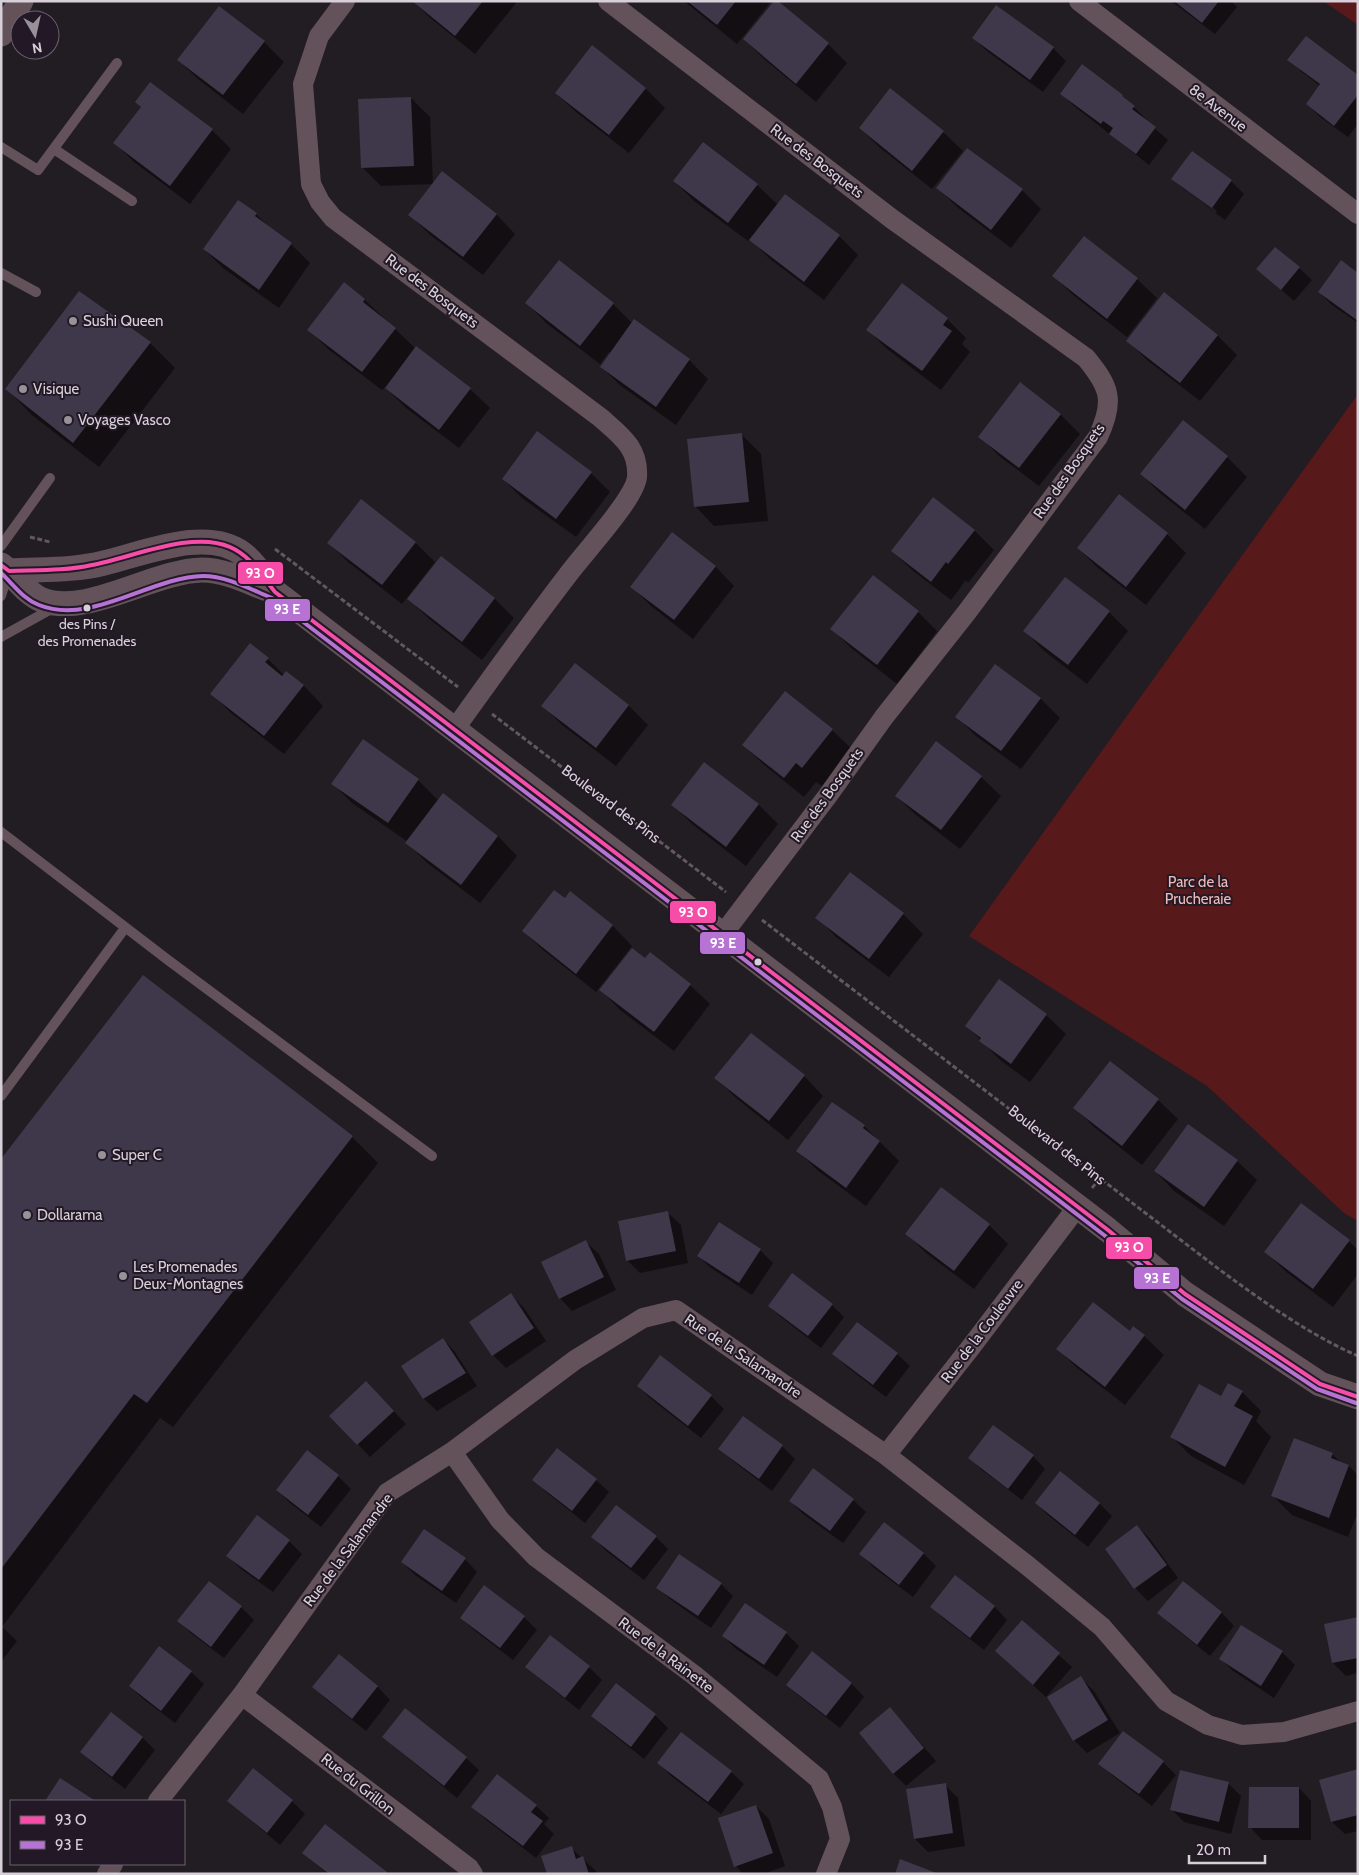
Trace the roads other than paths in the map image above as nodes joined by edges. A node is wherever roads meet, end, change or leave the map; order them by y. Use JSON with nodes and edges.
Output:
{"nodes":[{"id":1,"x":21,"y":1,"type":"edge"},
{"id":2,"x":345,"y":1,"type":"edge"},
{"id":3,"x":608,"y":1,"type":"edge"},
{"id":4,"x":1078,"y":1,"type":"edge"},
{"id":5,"x":1,"y":34,"type":"edge"},
{"id":6,"x":117,"y":63,"type":"dead end"},
{"id":7,"x":1,"y":147,"type":"edge"},
{"id":8,"x":54,"y":149,"type":"junction"},
{"id":9,"x":132,"y":201,"type":"dead end"},
{"id":10,"x":1358,"y":214,"type":"edge"},
{"id":11,"x":1,"y":273,"type":"edge"},
{"id":12,"x":36,"y":292,"type":"dead end"},
{"id":13,"x":50,"y":478,"type":"dead end"},
{"id":14,"x":1,"y":546,"type":"edge"},
{"id":15,"x":5,"y":568,"type":"edge"},
{"id":16,"x":275,"y":592,"type":"junction"},
{"id":17,"x":1,"y":596,"type":"edge"},
{"id":18,"x":61,"y":603,"type":"junction"},
{"id":19,"x":1,"y":637,"type":"edge"},
{"id":20,"x":454,"y":730,"type":"junction"},
{"id":21,"x":1,"y":832,"type":"edge"},
{"id":22,"x":125,"y":928,"type":"junction"},
{"id":23,"x":723,"y":934,"type":"junction"},
{"id":24,"x":1,"y":1096,"type":"edge"},
{"id":25,"x":432,"y":1156,"type":"dead end"},
{"id":26,"x":1078,"y":1206,"type":"junction"},
{"id":27,"x":1358,"y":1397,"type":"edge"},
{"id":28,"x":452,"y":1452,"type":"junction"},
{"id":29,"x":886,"y":1454,"type":"junction"},
{"id":30,"x":242,"y":1695,"type":"junction"},
{"id":31,"x":1358,"y":1711,"type":"edge"},
{"id":32,"x":159,"y":1800,"type":"edge"},
{"id":33,"x":473,"y":1874,"type":"edge"},
{"id":34,"x":826,"y":1874,"type":"edge"}],
"edges":[{"from":1,"to":5,"type":"street"},
{"from":2,"to":20,"type":"street","name":"Rue des Bosquets"},
{"from":3,"to":23,"type":"street","name":"Rue des Bosquets"},
{"from":4,"to":10,"type":"street","name":"8e Avenue"},
{"from":6,"to":8,"type":"lane"},
{"from":7,"to":8,"type":"lane"},
{"from":8,"to":9,"type":"lane"},
{"from":11,"to":12,"type":"lane"},
{"from":13,"to":14,"type":"lane"},
{"from":15,"to":16,"type":"street"},
{"from":15,"to":17,"type":"lane"},
{"from":15,"to":18,"type":"street"},
{"from":16,"to":18,"type":"street"},
{"from":16,"to":20,"type":"street"},
{"from":18,"to":19,"type":"lane"},
{"from":20,"to":23,"type":"street"},
{"from":21,"to":22,"type":"lane"},
{"from":22,"to":24,"type":"lane"},
{"from":22,"to":25,"type":"lane"},
{"from":23,"to":26,"type":"street"},
{"from":26,"to":27,"type":"street"},
{"from":26,"to":29,"type":"street","name":"Rue de la Couleuvre"},
{"from":28,"to":29,"type":"street","name":"Rue de la Salamandre"},
{"from":28,"to":30,"type":"street","name":"Rue de la Salamandre"},
{"from":28,"to":34,"type":"street","name":"Rue de la Rainette"},
{"from":29,"to":31,"type":"street","name":"Rue de la Salamandre"},
{"from":30,"to":32,"type":"street","name":"Rue de la Salamandre"},
{"from":30,"to":33,"type":"street","name":"Rue du Grillon"}]}
